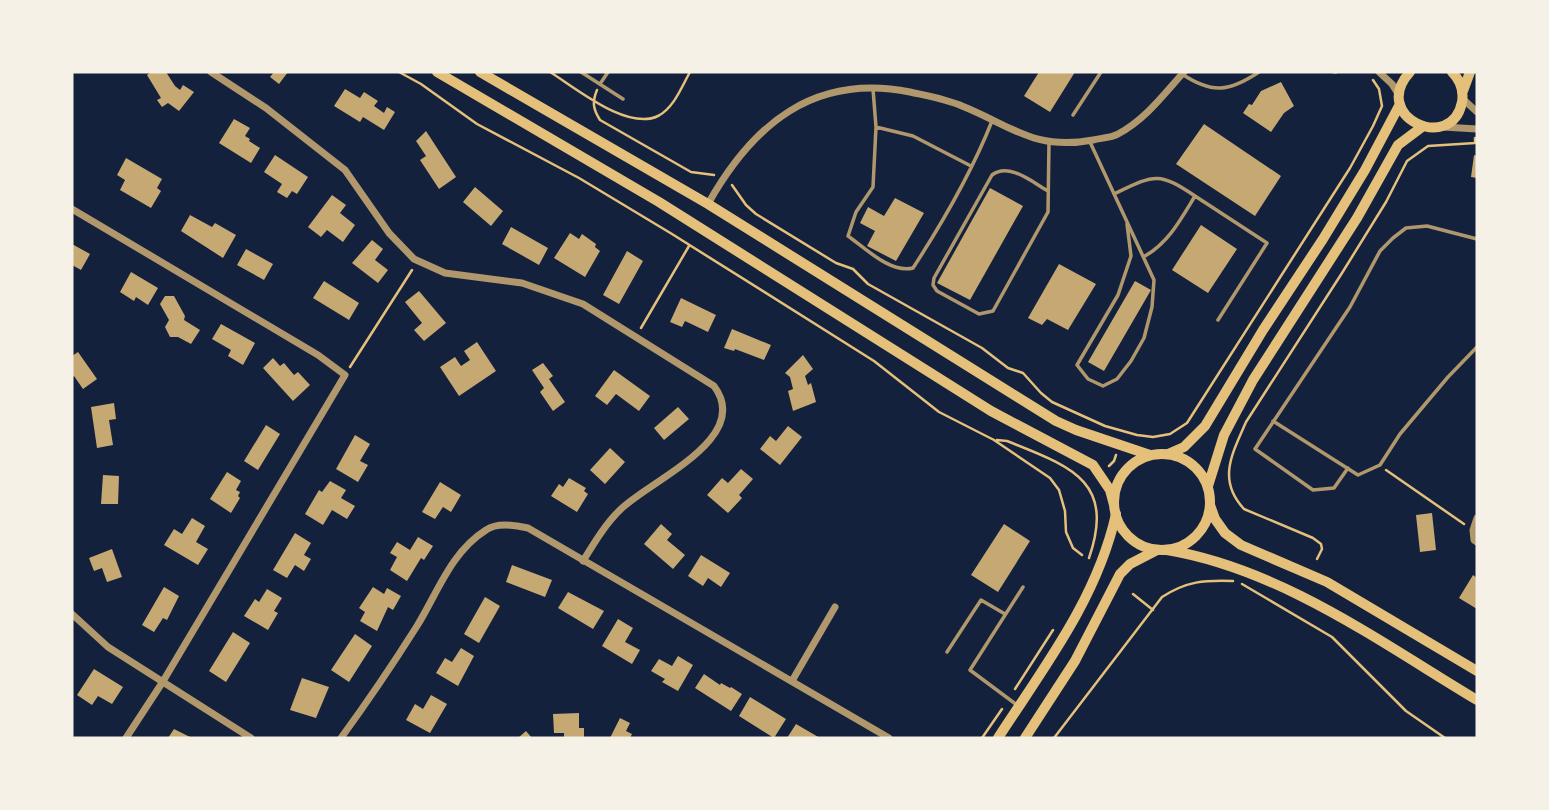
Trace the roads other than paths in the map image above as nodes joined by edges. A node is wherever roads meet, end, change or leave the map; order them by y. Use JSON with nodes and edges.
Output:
{"nodes":[{"id":1,"x":211,"y":72,"type":"edge"},
{"id":2,"x":437,"y":72,"type":"edge"},
{"id":3,"x":480,"y":72,"type":"edge"},
{"id":4,"x":581,"y":72,"type":"edge"},
{"id":5,"x":608,"y":72,"type":"edge"},
{"id":6,"x":1101,"y":72,"type":"edge"},
{"id":7,"x":1182,"y":72,"type":"edge"},
{"id":8,"x":1259,"y":72,"type":"edge"},
{"id":9,"x":1380,"y":72,"type":"edge"},
{"id":10,"x":1410,"y":72,"type":"edge"},
{"id":11,"x":1452,"y":72,"type":"edge"},
{"id":12,"x":1470,"y":72,"type":"edge"},
{"id":13,"x":600,"y":84,"type":"junction"},
{"id":14,"x":873,"y":87,"type":"junction"},
{"id":15,"x":1463,"y":95,"type":"junction"},
{"id":16,"x":623,"y":99,"type":"dead end"},
{"id":17,"x":1399,"y":100,"type":"junction"},
{"id":18,"x":1477,"y":112,"type":"edge"},
{"id":19,"x":1073,"y":115,"type":"dead end"},
{"id":20,"x":992,"y":121,"type":"junction"},
{"id":21,"x":876,"y":127,"type":"junction"},
{"id":22,"x":1422,"y":127,"type":"junction"},
{"id":23,"x":1438,"y":127,"type":"junction"},
{"id":24,"x":1477,"y":129,"type":"edge"},
{"id":25,"x":1089,"y":140,"type":"junction"},
{"id":26,"x":1049,"y":142,"type":"junction"},
{"id":27,"x":971,"y":166,"type":"junction"},
{"id":28,"x":1048,"y":191,"type":"junction"},
{"id":29,"x":1114,"y":194,"type":"junction"},
{"id":30,"x":1195,"y":196,"type":"junction"},
{"id":31,"x":708,"y":204,"type":"junction"},
{"id":32,"x":72,"y":209,"type":"edge"},
{"id":33,"x":1127,"y":224,"type":"junction"},
{"id":34,"x":1477,"y":239,"type":"edge"},
{"id":35,"x":1145,"y":256,"type":"junction"},
{"id":36,"x":1217,"y":320,"type":"dead end"},
{"id":37,"x":1477,"y":347,"type":"edge"},
{"id":38,"x":1273,"y":421,"type":"junction"},
{"id":39,"x":1168,"y":454,"type":"junction"},
{"id":40,"x":1150,"y":455,"type":"junction"},
{"id":41,"x":1348,"y":468,"type":"junction"},
{"id":42,"x":1208,"y":486,"type":"junction"},
{"id":43,"x":1210,"y":505,"type":"junction"},
{"id":44,"x":1115,"y":510,"type":"junction"},
{"id":45,"x":1477,"y":518,"type":"edge"},
{"id":46,"x":1476,"y":541,"type":"edge"},
{"id":47,"x":1162,"y":550,"type":"junction"},
{"id":48,"x":583,"y":561,"type":"junction"},
{"id":49,"x":1023,"y":587,"type":"dead end"},
{"id":50,"x":835,"y":607,"type":"dead end"},
{"id":51,"x":72,"y":614,"type":"edge"},
{"id":52,"x":1005,"y":614,"type":"junction"},
{"id":53,"x":947,"y":652,"type":"dead end"},
{"id":54,"x":1477,"y":671,"type":"edge"},
{"id":55,"x":792,"y":681,"type":"junction"},
{"id":56,"x":162,"y":683,"type":"junction"},
{"id":57,"x":1477,"y":700,"type":"edge"},
{"id":58,"x":1014,"y":702,"type":"junction"},
{"id":59,"x":126,"y":738,"type":"edge"},
{"id":60,"x":251,"y":738,"type":"edge"},
{"id":61,"x":341,"y":738,"type":"edge"},
{"id":62,"x":889,"y":738,"type":"edge"},
{"id":63,"x":998,"y":738,"type":"edge"},
{"id":64,"x":1025,"y":738,"type":"edge"}],
"edges":[{"from":1,"to":48,"type":"street"},
{"from":2,"to":44,"type":"main road"},
{"from":3,"to":31,"type":"main road"},
{"from":4,"to":13,"type":"lane"},
{"from":5,"to":13,"type":"lane"},
{"from":6,"to":19,"type":"lane"},
{"from":7,"to":8,"type":"lane"},
{"from":7,"to":25,"type":"street"},
{"from":9,"to":17,"type":"street"},
{"from":10,"to":17,"type":"main road"},
{"from":11,"to":15,"type":"main road"},
{"from":12,"to":15,"type":"main road"},
{"from":13,"to":16,"type":"lane"},
{"from":14,"to":20,"type":"street"},
{"from":14,"to":21,"type":"lane"},
{"from":14,"to":31,"type":"street"},
{"from":15,"to":18,"type":"street"},
{"from":15,"to":23,"type":"main road"},
{"from":17,"to":22,"type":"main road"},
{"from":17,"to":39,"type":"main road"},
{"from":20,"to":26,"type":"street"},
{"from":20,"to":27,"type":"lane"},
{"from":21,"to":27,"type":"lane"},
{"from":21,"to":27,"type":"lane"},
{"from":22,"to":23,"type":"main road"},
{"from":22,"to":42,"type":"main road"},
{"from":23,"to":24,"type":"street"},
{"from":25,"to":26,"type":"street"},
{"from":25,"to":29,"type":"lane"},
{"from":26,"to":28,"type":"lane"},
{"from":28,"to":28,"type":"lane"},
{"from":29,"to":30,"type":"lane"},
{"from":29,"to":33,"type":"lane"},
{"from":30,"to":35,"type":"lane"},
{"from":30,"to":36,"type":"lane"},
{"from":31,"to":40,"type":"main road"},
{"from":32,"to":56,"type":"street"},
{"from":33,"to":35,"type":"lane"},
{"from":33,"to":35,"type":"lane"},
{"from":34,"to":38,"type":"lane"},
{"from":37,"to":41,"type":"lane"},
{"from":38,"to":41,"type":"lane"},
{"from":38,"to":41,"type":"lane"},
{"from":39,"to":40,"type":"main road"},
{"from":39,"to":42,"type":"main road"},
{"from":40,"to":44,"type":"main road"},
{"from":42,"to":43,"type":"main road"},
{"from":43,"to":47,"type":"main road"},
{"from":43,"to":54,"type":"main road"},
{"from":44,"to":47,"type":"main road"},
{"from":44,"to":58,"type":"main road"},
{"from":45,"to":46,"type":"street"},
{"from":47,"to":57,"type":"main road"},
{"from":47,"to":64,"type":"main road"},
{"from":48,"to":55,"type":"street"},
{"from":48,"to":61,"type":"street"},
{"from":49,"to":52,"type":"lane"},
{"from":50,"to":55,"type":"street"},
{"from":51,"to":56,"type":"street"},
{"from":52,"to":53,"type":"lane"},
{"from":52,"to":58,"type":"lane"},
{"from":55,"to":62,"type":"street"},
{"from":56,"to":59,"type":"street"},
{"from":56,"to":60,"type":"street"},
{"from":58,"to":63,"type":"main road"}]}
